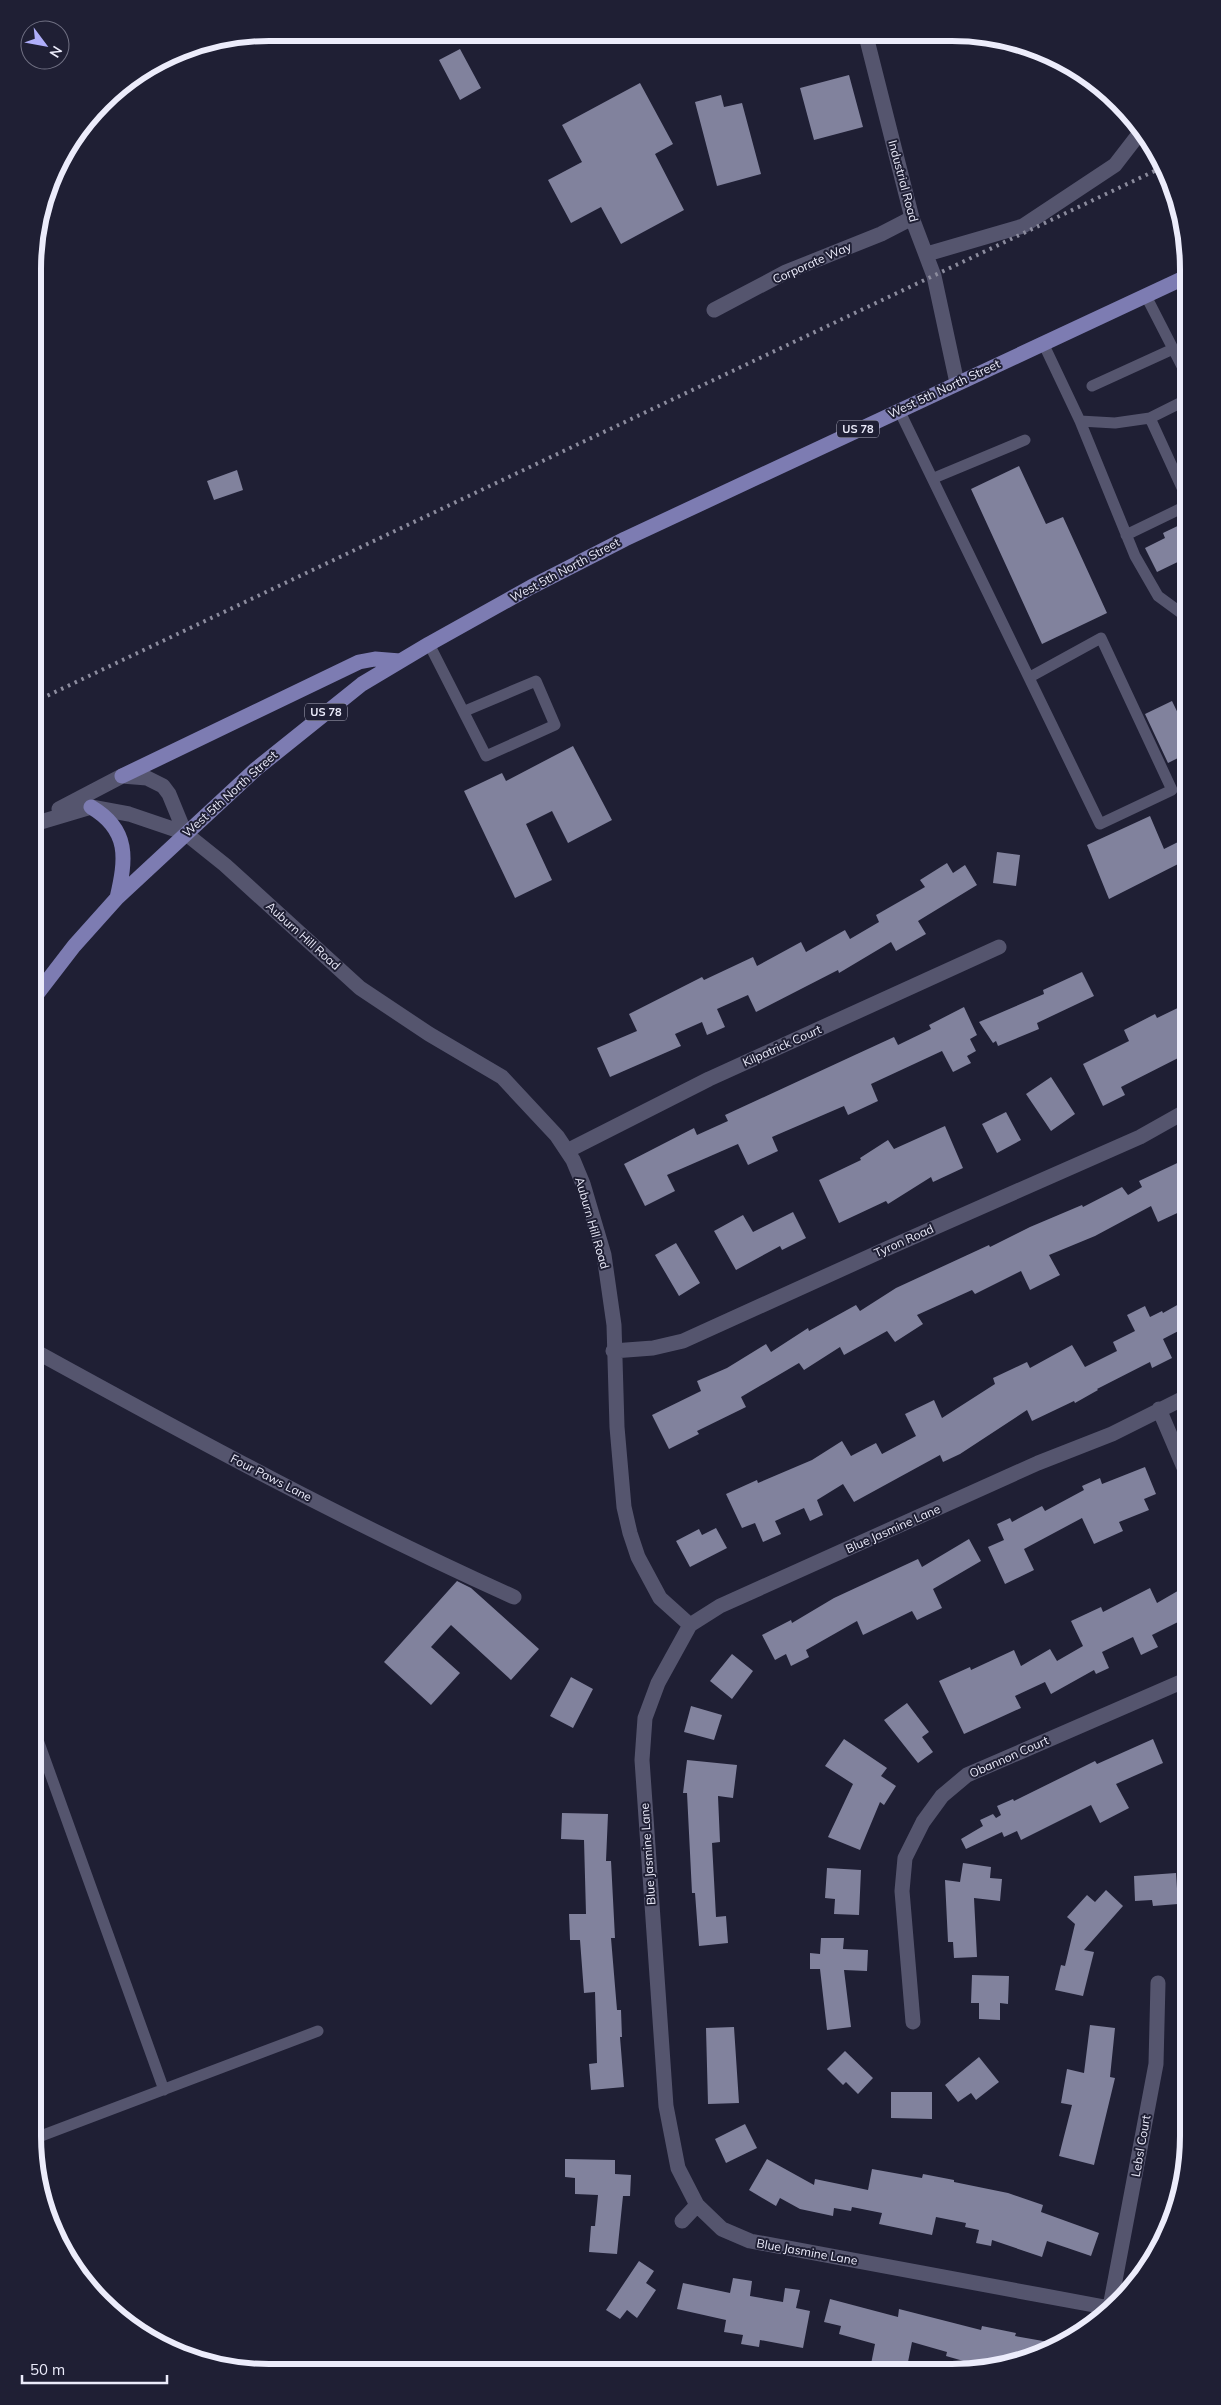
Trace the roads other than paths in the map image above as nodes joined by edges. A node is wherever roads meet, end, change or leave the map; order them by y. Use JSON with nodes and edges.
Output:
{"nodes":[{"id":1,"x":867,"y":41,"type":"edge"},
{"id":2,"x":1137,"y":136,"type":"edge"},
{"id":3,"x":912,"y":218,"type":"junction"},
{"id":4,"x":927,"y":254,"type":"junction"},
{"id":5,"x":1180,"y":280,"type":"edge"},
{"id":6,"x":1146,"y":296,"type":"junction"},
{"id":7,"x":714,"y":310,"type":"dead end"},
{"id":8,"x":1042,"y":343,"type":"junction"},
{"id":9,"x":1173,"y":349,"type":"junction"},
{"id":10,"x":1180,"y":363,"type":"edge"},
{"id":11,"x":957,"y":383,"type":"junction"},
{"id":12,"x":1092,"y":386,"type":"dead end"},
{"id":13,"x":1180,"y":403,"type":"edge"},
{"id":14,"x":899,"y":410,"type":"junction"},
{"id":15,"x":1150,"y":418,"type":"junction"},
{"id":16,"x":1080,"y":421,"type":"junction"},
{"id":17,"x":1025,"y":440,"type":"dead end"},
{"id":18,"x":934,"y":478,"type":"junction"},
{"id":19,"x":1180,"y":484,"type":"edge"},
{"id":20,"x":1180,"y":509,"type":"edge"},
{"id":21,"x":1126,"y":535,"type":"junction"},
{"id":22,"x":1180,"y":612,"type":"edge"},
{"id":23,"x":429,"y":644,"type":"junction"},
{"id":24,"x":400,"y":661,"type":"junction"},
{"id":25,"x":1030,"y":677,"type":"junction"},
{"id":26,"x":464,"y":712,"type":"junction"},
{"id":27,"x":122,"y":776,"type":"junction"},
{"id":28,"x":91,"y":807,"type":"junction"},
{"id":29,"x":41,"y":819,"type":"edge"},
{"id":30,"x":41,"y":821,"type":"edge"},
{"id":31,"x":185,"y":833,"type":"junction"},
{"id":32,"x":117,"y":898,"type":"junction"},
{"id":33,"x":999,"y":946,"type":"dead end"},
{"id":34,"x":41,"y":989,"type":"edge"},
{"id":35,"x":1180,"y":1114,"type":"edge"},
{"id":36,"x":567,"y":1151,"type":"junction"},
{"id":37,"x":614,"y":1351,"type":"junction"},
{"id":38,"x":41,"y":1354,"type":"edge"},
{"id":39,"x":1180,"y":1400,"type":"edge"},
{"id":40,"x":1159,"y":1409,"type":"junction"},
{"id":41,"x":1180,"y":1458,"type":"edge"},
{"id":42,"x":514,"y":1597,"type":"dead end"},
{"id":43,"x":690,"y":1625,"type":"junction"},
{"id":44,"x":1180,"y":1682,"type":"edge"},
{"id":45,"x":41,"y":1748,"type":"edge"},
{"id":46,"x":1158,"y":1983,"type":"dead end"},
{"id":47,"x":913,"y":2022,"type":"dead end"},
{"id":48,"x":318,"y":2031,"type":"dead end"},
{"id":49,"x":164,"y":2090,"type":"junction"},
{"id":50,"x":41,"y":2136,"type":"edge"},
{"id":51,"x":697,"y":2205,"type":"junction"},
{"id":52,"x":682,"y":2221,"type":"dead end"},
{"id":53,"x":1112,"y":2298,"type":"edge"},
{"id":54,"x":1102,"y":2307,"type":"edge"}],
"edges":[{"from":1,"to":3,"type":"street","name":"Industrial Road"},
{"from":2,"to":4,"type":"street"},
{"from":3,"to":4,"type":"street","name":"Industrial Road"},
{"from":3,"to":7,"type":"street","name":"Corporate Way"},
{"from":4,"to":11,"type":"street","name":"Industrial Road"},
{"from":5,"to":6,"type":"main road","name":"West 5th North Street","number":"US 78"},
{"from":6,"to":8,"type":"main road","name":"West 5th North Street","number":"US 78"},
{"from":6,"to":9,"type":"lane"},
{"from":8,"to":11,"type":"main road","name":"West 5th North Street","number":"US 78"},
{"from":8,"to":16,"type":"lane"},
{"from":9,"to":10,"type":"lane"},
{"from":9,"to":12,"type":"lane"},
{"from":11,"to":14,"type":"main road","name":"West 5th North Street","number":"US 78"},
{"from":13,"to":15,"type":"lane"},
{"from":14,"to":18,"type":"lane"},
{"from":14,"to":23,"type":"main road","name":"West 5th North Street","number":"US 78"},
{"from":15,"to":16,"type":"lane"},
{"from":15,"to":19,"type":"lane"},
{"from":16,"to":21,"type":"lane"},
{"from":17,"to":18,"type":"lane"},
{"from":18,"to":25,"type":"lane"},
{"from":20,"to":21,"type":"lane"},
{"from":21,"to":22,"type":"lane"},
{"from":23,"to":24,"type":"main road","name":"West 5th North Street","number":"US 78"},
{"from":23,"to":26,"type":"lane"},
{"from":24,"to":27,"type":"main road"},
{"from":24,"to":31,"type":"main road","name":"West 5th North Street","number":"US 78"},
{"from":25,"to":25,"type":"lane"},
{"from":26,"to":26,"type":"lane"},
{"from":27,"to":29,"type":"street"},
{"from":27,"to":31,"type":"street"},
{"from":28,"to":30,"type":"street"},
{"from":28,"to":31,"type":"street"},
{"from":28,"to":32,"type":"main road"},
{"from":31,"to":32,"type":"main road","name":"West 5th North Street","number":"US 78"},
{"from":31,"to":36,"type":"street","name":"Auburn Hill Road"},
{"from":32,"to":34,"type":"main road","name":"West 5th North Street","number":"US 78"},
{"from":33,"to":36,"type":"street","name":"Kilpatrick Court"},
{"from":35,"to":37,"type":"street","name":"Tyron Road"},
{"from":36,"to":37,"type":"street","name":"Auburn Hill Road"},
{"from":37,"to":43,"type":"street","name":"Auburn Hill Road"},
{"from":38,"to":42,"type":"street","name":"Four Paws Lane"},
{"from":39,"to":40,"type":"street","name":"Blue Jasmine Lane"},
{"from":40,"to":41,"type":"street"},
{"from":40,"to":43,"type":"street","name":"Blue Jasmine Lane"},
{"from":43,"to":51,"type":"street","name":"Blue Jasmine Lane"},
{"from":44,"to":47,"type":"street","name":"Obannon Court"},
{"from":45,"to":49,"type":"lane"},
{"from":46,"to":53,"type":"street","name":"Lebsl Court"},
{"from":48,"to":49,"type":"lane"},
{"from":49,"to":50,"type":"lane"},
{"from":51,"to":52,"type":"street"},
{"from":51,"to":54,"type":"street","name":"Blue Jasmine Lane"}]}
